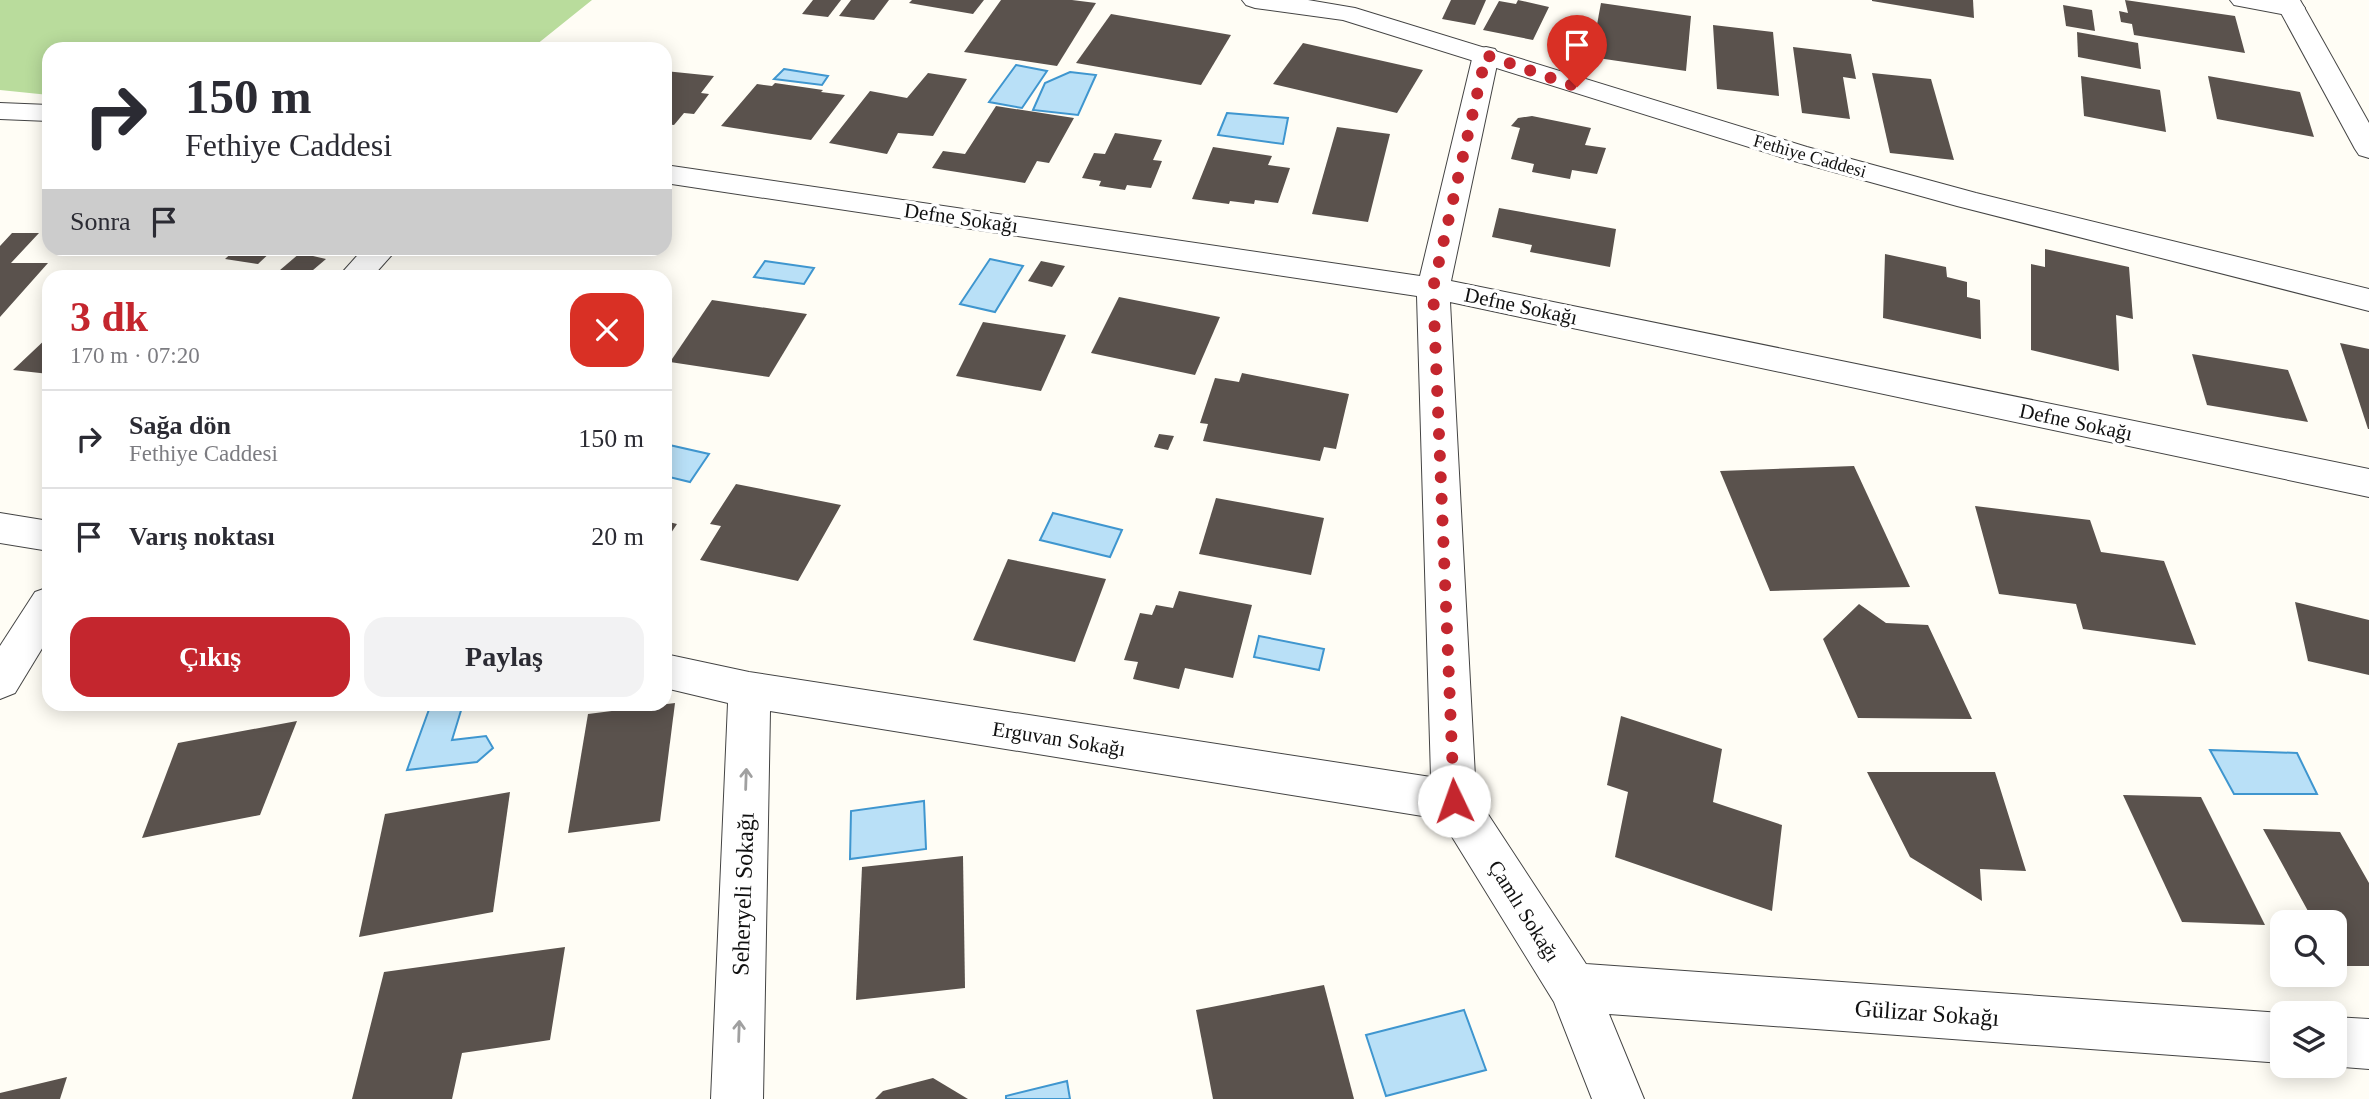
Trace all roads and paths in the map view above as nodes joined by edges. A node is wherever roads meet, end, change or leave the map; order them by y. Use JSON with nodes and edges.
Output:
{"nodes":[{"id":1,"x":1255,"y":0,"type":"edge"},
{"id":2,"x":2243,"y":0,"type":"edge"},
{"id":3,"x":2289,"y":4,"type":"edge"},
{"id":4,"x":1486,"y":55,"type":"junction"},
{"id":5,"x":0,"y":111,"type":"edge"},
{"id":6,"x":42,"y":113,"type":"edge"},
{"id":7,"x":2369,"y":149,"type":"edge"},
{"id":8,"x":672,"y":175,"type":"edge"},
{"id":9,"x":375,"y":256,"type":"edge"},
{"id":10,"x":361,"y":270,"type":"edge"},
{"id":11,"x":1433,"y":288,"type":"junction"},
{"id":12,"x":2369,"y":300,"type":"edge"},
{"id":13,"x":2369,"y":483,"type":"edge"},
{"id":14,"x":0,"y":527,"type":"edge"},
{"id":15,"x":42,"y":535,"type":"edge"},
{"id":16,"x":42,"y":615,"type":"edge"},
{"id":17,"x":672,"y":673,"type":"edge"},
{"id":18,"x":0,"y":681,"type":"edge"},
{"id":19,"x":749,"y":690,"type":"junction"},
{"id":20,"x":1454,"y":801,"type":"junction"},
{"id":21,"x":1573,"y":987,"type":"junction"},
{"id":22,"x":2270,"y":1037,"type":"edge"},
{"id":23,"x":2347,"y":1043,"type":"edge"},
{"id":24,"x":2369,"y":1044,"type":"edge"},
{"id":25,"x":737,"y":1099,"type":"edge"},
{"id":26,"x":1618,"y":1099,"type":"edge"}],
"edges":[{"from":1,"to":4,"type":"street","name":"Fethiye Caddesi"},
{"from":2,"to":3,"type":"street"},
{"from":3,"to":7,"type":"street"},
{"from":4,"to":11,"type":"street"},
{"from":4,"to":12,"type":"street","name":"Fethiye Caddesi"},
{"from":5,"to":6,"type":"street"},
{"from":8,"to":11,"type":"street","name":"Defne Sokağı"},
{"from":9,"to":10,"type":"street"},
{"from":11,"to":13,"type":"street","name":"Defne Sokağı"},
{"from":11,"to":20,"type":"street"},
{"from":14,"to":15,"type":"street"},
{"from":16,"to":18,"type":"street"},
{"from":17,"to":19,"type":"street","name":"Erguvan Sokağı"},
{"from":19,"to":20,"type":"street","name":"Erguvan Sokağı"},
{"from":25,"to":19,"type":"street","name":"Seheryeli Sokağı","one_way":true},
{"from":20,"to":21,"type":"street","name":"Çamlı Sokağı"},
{"from":21,"to":22,"type":"street","name":"Gülizar Sokağı"},
{"from":21,"to":26,"type":"street","name":"Çamlı Sokağı"},
{"from":23,"to":24,"type":"street"}]}
